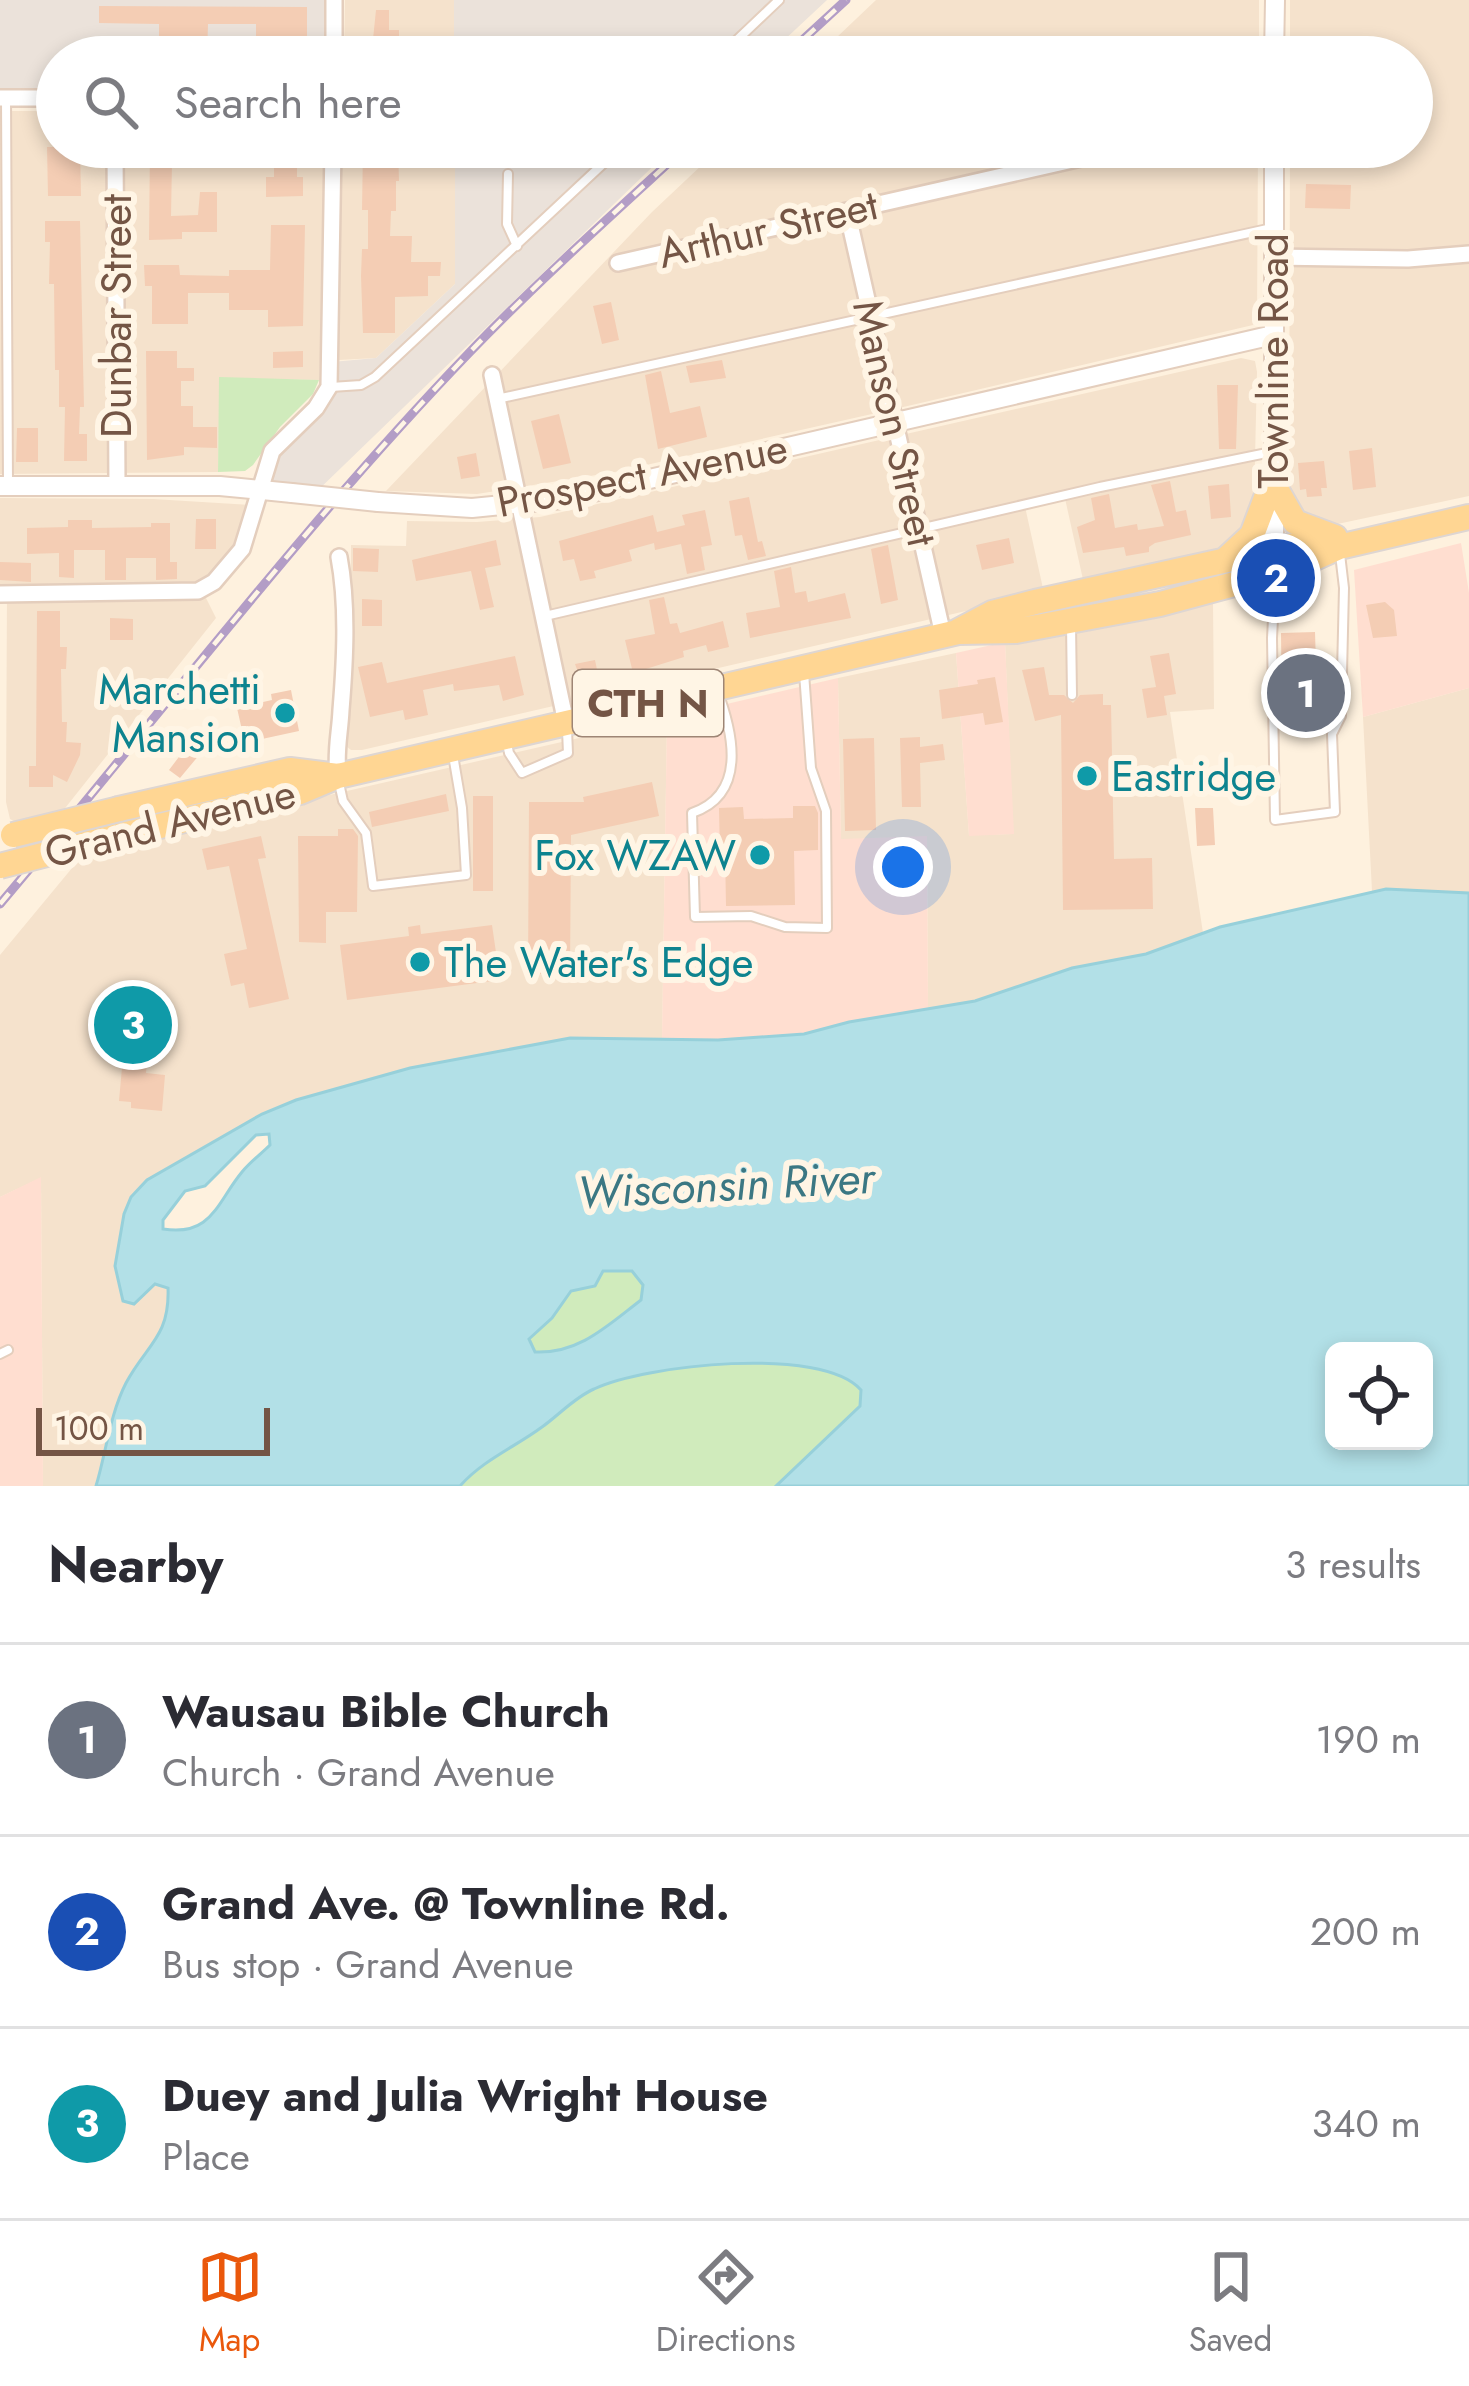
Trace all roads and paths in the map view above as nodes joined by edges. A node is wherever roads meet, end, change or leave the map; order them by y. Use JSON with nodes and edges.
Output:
{"nodes":[{"id":1,"x":334,"y":0,"type":"edge"},
{"id":2,"x":779,"y":0,"type":"edge"},
{"id":3,"x":1275,"y":0,"type":"edge"},
{"id":4,"x":334,"y":36,"type":"edge"},
{"id":5,"x":741,"y":36,"type":"edge"},
{"id":6,"x":1274,"y":36,"type":"edge"},
{"id":7,"x":3,"y":98,"type":"edge"},
{"id":8,"x":36,"y":98,"type":"edge"},
{"id":9,"x":115,"y":168,"type":"edge"},
{"id":10,"x":333,"y":168,"type":"edge"},
{"id":11,"x":599,"y":168,"type":"edge"},
{"id":12,"x":1037,"y":168,"type":"edge"},
{"id":13,"x":1274,"y":168,"type":"edge"},
{"id":14,"x":508,"y":174,"type":"dead end"},
{"id":15,"x":847,"y":211,"type":"junction"},
{"id":16,"x":1274,"y":227,"type":"junction"},
{"id":17,"x":517,"y":246,"type":"junction"},
{"id":18,"x":1469,"y":254,"type":"edge"},
{"id":19,"x":1274,"y":257,"type":"junction"},
{"id":20,"x":618,"y":263,"type":"dead end"},
{"id":21,"x":871,"y":316,"type":"junction"},
{"id":22,"x":1273,"y":334,"type":"junction"},
{"id":23,"x":492,"y":375,"type":"dead end"},
{"id":24,"x":329,"y":387,"type":"junction"},
{"id":25,"x":497,"y":399,"type":"junction"},
{"id":26,"x":895,"y":422,"type":"junction"},
{"id":27,"x":1272,"y":452,"type":"junction"},
{"id":28,"x":1272,"y":482,"type":"junction"},
{"id":29,"x":117,"y":485,"type":"junction"},
{"id":30,"x":4,"y":486,"type":"edge"},
{"id":31,"x":260,"y":490,"type":"junction"},
{"id":32,"x":520,"y":505,"type":"junction"},
{"id":33,"x":1467,"y":523,"type":"edge"},
{"id":34,"x":919,"y":530,"type":"junction"},
{"id":35,"x":1347,"y":545,"type":"junction"},
{"id":36,"x":339,"y":557,"type":"dead end"},
{"id":37,"x":1224,"y":561,"type":"junction"},
{"id":38,"x":1274,"y":562,"type":"junction"},
{"id":39,"x":0,"y":594,"type":"edge"},
{"id":40,"x":544,"y":616,"type":"junction"},
{"id":41,"x":1070,"y":622,"type":"junction"},
{"id":42,"x":950,"y":634,"type":"junction"},
{"id":43,"x":804,"y":668,"type":"junction"},
{"id":44,"x":717,"y":688,"type":"junction"},
{"id":45,"x":1072,"y":695,"type":"dead end"},
{"id":46,"x":566,"y":723,"type":"junction"},
{"id":47,"x":505,"y":736,"type":"junction"},
{"id":48,"x":452,"y":749,"type":"junction"},
{"id":49,"x":338,"y":776,"type":"junction"},
{"id":50,"x":6,"y":837,"type":"edge"},
{"id":51,"x":0,"y":866,"type":"edge"}],
"edges":[{"from":1,"to":4,"type":"street"},
{"from":2,"to":5,"type":"lane"},
{"from":3,"to":6,"type":"street"},
{"from":7,"to":8,"type":"street"},
{"from":7,"to":30,"type":"lane"},
{"from":9,"to":29,"type":"street","name":"Dunbar Street"},
{"from":10,"to":24,"type":"street"},
{"from":11,"to":17,"type":"lane"},
{"from":12,"to":15,"type":"street","name":"Arthur Street"},
{"from":13,"to":16,"type":"street","name":"Townline Road"},
{"from":14,"to":17,"type":"lane"},
{"from":15,"to":20,"type":"street","name":"Arthur Street"},
{"from":15,"to":21,"type":"street","name":"Manson Street"},
{"from":16,"to":19,"type":"street","name":"Townline Road"},
{"from":16,"to":21,"type":"lane"},
{"from":17,"to":24,"type":"lane"},
{"from":18,"to":19,"type":"street"},
{"from":19,"to":22,"type":"street","name":"Townline Road"},
{"from":21,"to":25,"type":"lane"},
{"from":21,"to":26,"type":"street","name":"Manson Street"},
{"from":22,"to":26,"type":"street","name":"Prospect Avenue"},
{"from":22,"to":27,"type":"street","name":"Townline Road"},
{"from":23,"to":25,"type":"street"},
{"from":24,"to":31,"type":"street"},
{"from":25,"to":32,"type":"street"},
{"from":26,"to":32,"type":"street","name":"Prospect Avenue"},
{"from":26,"to":34,"type":"street","name":"Manson Street"},
{"from":27,"to":28,"type":"street","name":"Townline Road"},
{"from":27,"to":34,"type":"lane"},
{"from":28,"to":35,"type":"main road"},
{"from":28,"to":37,"type":"main road"},
{"from":28,"to":38,"type":"street","name":"Townline Road"},
{"from":29,"to":30,"type":"street","name":"Prospect Avenue"},
{"from":29,"to":31,"type":"street","name":"Prospect Avenue"},
{"from":31,"to":32,"type":"street","name":"Prospect Avenue","bridge":true},
{"from":31,"to":39,"type":"street"},
{"from":32,"to":40,"type":"street"},
{"from":33,"to":35,"type":"main road","name":"Grand Avenue"},
{"from":34,"to":40,"type":"lane"},
{"from":34,"to":42,"type":"street","name":"Manson Street"},
{"from":35,"to":38,"type":"main road","name":"Grand Avenue"},
{"from":35,"to":38,"type":"lane"},
{"from":36,"to":49,"type":"street"},
{"from":37,"to":38,"type":"main road","name":"Grand Avenue","number":"CTH N"},
{"from":37,"to":42,"type":"main road","name":"Grand Avenue","number":"CTH N"},
{"from":38,"to":41,"type":"main road","name":"Grand Avenue","number":"CTH N"},
{"from":40,"to":46,"type":"street"},
{"from":41,"to":42,"type":"main road","name":"Grand Avenue","number":"CTH N"},
{"from":41,"to":45,"type":"lane"},
{"from":42,"to":43,"type":"main road","name":"Grand Avenue","number":"CTH N"},
{"from":43,"to":44,"type":"main road","name":"Grand Avenue","number":"CTH N"},
{"from":43,"to":44,"type":"lane"},
{"from":44,"to":46,"type":"main road","name":"Grand Avenue","number":"CTH N"},
{"from":46,"to":47,"type":"main road","name":"Grand Avenue","number":"CTH N"},
{"from":46,"to":47,"type":"lane"},
{"from":47,"to":48,"type":"main road","name":"Grand Avenue","number":"CTH N"},
{"from":48,"to":49,"type":"main road","name":"Grand Avenue","number":"CTH N"},
{"from":48,"to":49,"type":"lane"},
{"from":49,"to":50,"type":"main road","name":"Grand Avenue","number":"CTH N","bridge":true},
{"from":49,"to":51,"type":"main road","name":"Grand Avenue","number":"CTH N","bridge":true}]}
